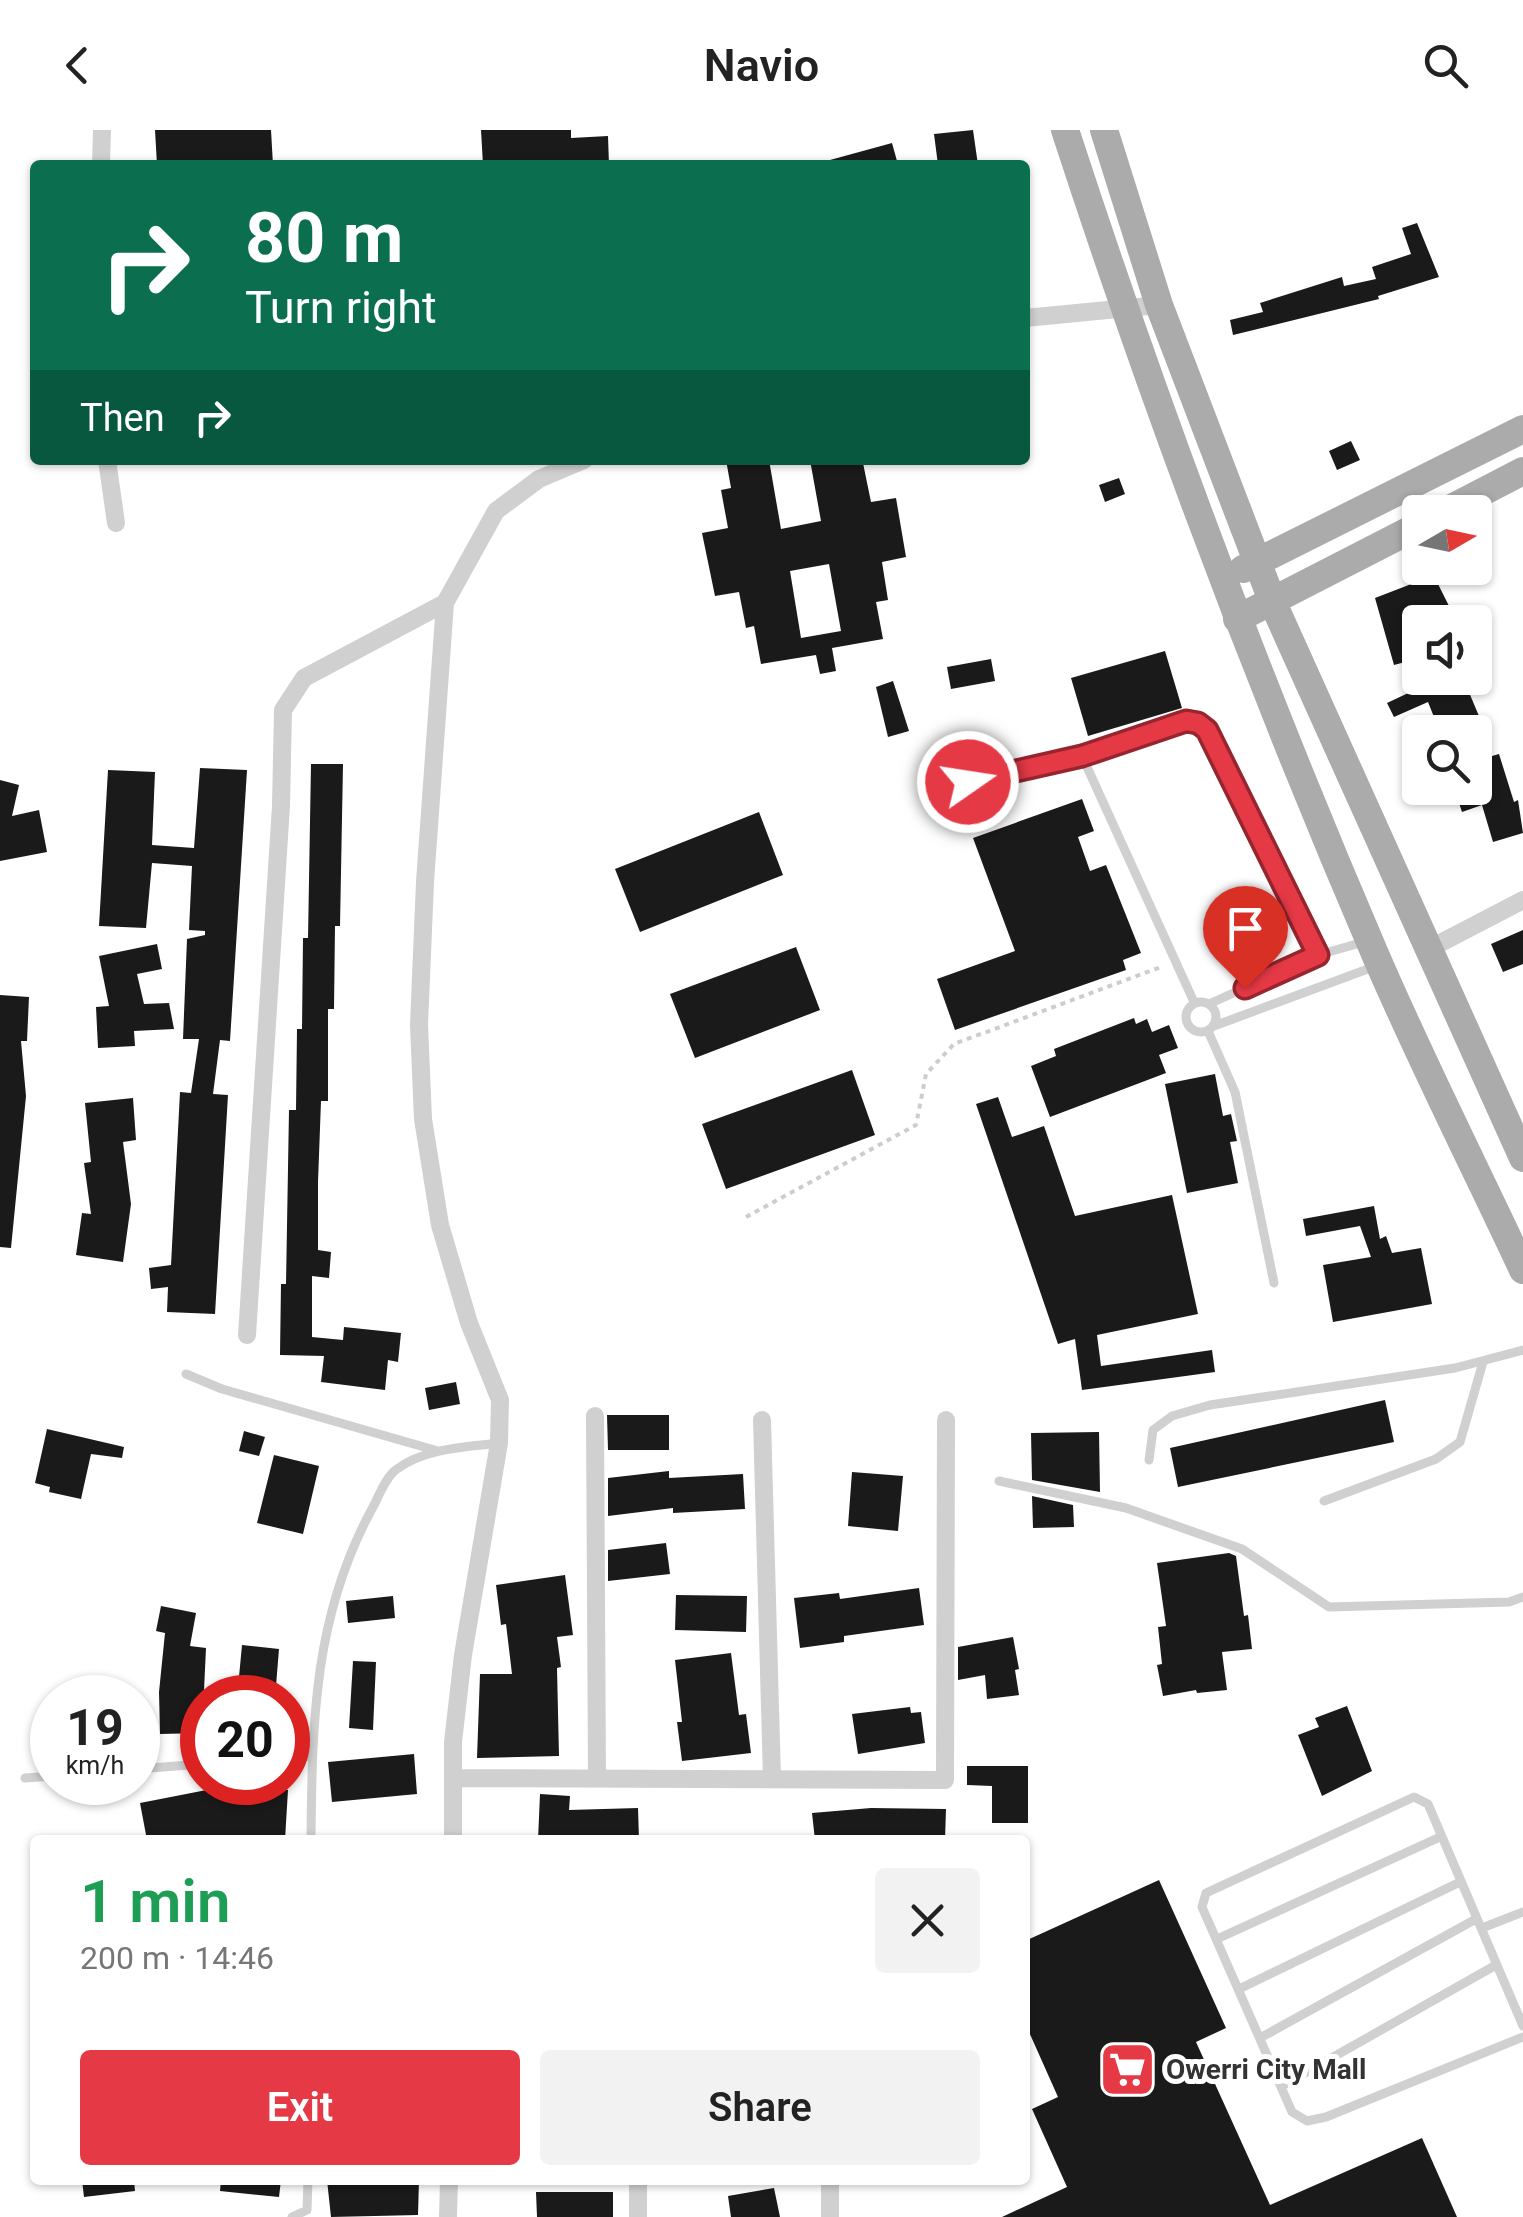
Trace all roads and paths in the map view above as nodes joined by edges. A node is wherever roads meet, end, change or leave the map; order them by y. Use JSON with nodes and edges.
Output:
{"nodes":[{"id":1,"x":102,"y":130,"type":"edge"},
{"id":2,"x":1065,"y":130,"type":"edge"},
{"id":3,"x":1104,"y":130,"type":"edge"},
{"id":4,"x":100,"y":160,"type":"edge"},
{"id":5,"x":1159,"y":305,"type":"junction"},
{"id":6,"x":1125,"y":310,"type":"junction"},
{"id":7,"x":1030,"y":318,"type":"edge"},
{"id":8,"x":1523,"y":428,"type":"edge"},
{"id":9,"x":108,"y":465,"type":"edge"},
{"id":10,"x":572,"y":465,"type":"edge"},
{"id":11,"x":1523,"y":470,"type":"edge"},
{"id":12,"x":1476,"y":495,"type":"edge"},
{"id":13,"x":116,"y":523,"type":"dead end"},
{"id":14,"x":1402,"y":535,"type":"edge"},
{"id":15,"x":1257,"y":562,"type":"junction"},
{"id":16,"x":1222,"y":579,"type":"junction"},
{"id":17,"x":445,"y":603,"type":"junction"},
{"id":18,"x":1273,"y":603,"type":"junction"},
{"id":19,"x":1237,"y":620,"type":"junction"},
{"id":20,"x":1082,"y":756,"type":"junction"},
{"id":21,"x":938,"y":789,"type":"dead end"},
{"id":22,"x":1523,"y":900,"type":"edge"},
{"id":23,"x":1427,"y":950,"type":"junction"},
{"id":24,"x":1375,"y":952,"type":"junction"},
{"id":25,"x":1318,"y":955,"type":"junction"},
{"id":26,"x":1175,"y":962,"type":"junction"},
{"id":27,"x":1194,"y":1002,"type":"junction"},
{"id":28,"x":1209,"y":1004,"type":"junction"},
{"id":29,"x":1211,"y":1028,"type":"junction"},
{"id":30,"x":1523,"y":1158,"type":"edge"},
{"id":31,"x":746,"y":1216,"type":"dead end"},
{"id":32,"x":1523,"y":1270,"type":"edge"},
{"id":33,"x":1274,"y":1283,"type":"dead end"},
{"id":34,"x":247,"y":1335,"type":"dead end"},
{"id":35,"x":1523,"y":1350,"type":"edge"},
{"id":36,"x":1482,"y":1362,"type":"junction"},
{"id":37,"x":186,"y":1374,"type":"dead end"},
{"id":38,"x":595,"y":1416,"type":"dead end"},
{"id":39,"x":762,"y":1420,"type":"dead end"},
{"id":40,"x":946,"y":1420,"type":"dead end"},
{"id":41,"x":499,"y":1443,"type":"junction"},
{"id":42,"x":438,"y":1451,"type":"junction"},
{"id":43,"x":1149,"y":1460,"type":"dead end"},
{"id":44,"x":998,"y":1481,"type":"dead end"},
{"id":45,"x":1324,"y":1501,"type":"dead end"},
{"id":46,"x":1523,"y":1596,"type":"edge"},
{"id":47,"x":312,"y":1756,"type":"joint"},
{"id":48,"x":24,"y":1778,"type":"dead end"},
{"id":49,"x":30,"y":1778,"type":"edge"},
{"id":50,"x":453,"y":1778,"type":"junction"},
{"id":51,"x":597,"y":1779,"type":"junction"},
{"id":52,"x":772,"y":1779,"type":"junction"},
{"id":53,"x":312,"y":1835,"type":"edge"},
{"id":54,"x":453,"y":1835,"type":"edge"},
{"id":55,"x":1440,"y":1838,"type":"junction"},
{"id":56,"x":1460,"y":1882,"type":"junction"},
{"id":57,"x":1523,"y":1912,"type":"edge"},
{"id":58,"x":1479,"y":1923,"type":"junction"},
{"id":59,"x":1217,"y":1940,"type":"junction"},
{"id":60,"x":1496,"y":1965,"type":"junction"},
{"id":61,"x":1239,"y":1989,"type":"junction"},
{"id":62,"x":1523,"y":2026,"type":"edge"},
{"id":63,"x":1523,"y":2037,"type":"edge"},
{"id":64,"x":1260,"y":2038,"type":"junction"},
{"id":65,"x":1282,"y":2086,"type":"junction"},
{"id":66,"x":308,"y":2185,"type":"edge"},
{"id":67,"x":449,"y":2185,"type":"edge"},
{"id":68,"x":638,"y":2185,"type":"edge"},
{"id":69,"x":830,"y":2185,"type":"edge"},
{"id":70,"x":292,"y":2217,"type":"edge"},
{"id":71,"x":448,"y":2217,"type":"edge"},
{"id":72,"x":638,"y":2217,"type":"edge"},
{"id":73,"x":830,"y":2217,"type":"edge"}],
"edges":[{"from":1,"to":4,"type":"street"},
{"from":2,"to":6,"type":"main road"},
{"from":3,"to":5,"type":"main road"},
{"from":5,"to":6,"type":"street"},
{"from":5,"to":15,"type":"main road"},
{"from":6,"to":7,"type":"street"},
{"from":6,"to":16,"type":"main road"},
{"from":8,"to":15,"type":"main road"},
{"from":9,"to":13,"type":"street"},
{"from":10,"to":17,"type":"street"},
{"from":11,"to":12,"type":"main road"},
{"from":14,"to":18,"type":"main road"},
{"from":15,"to":16,"type":"main road"},
{"from":15,"to":18,"type":"main road"},
{"from":16,"to":19,"type":"main road"},
{"from":17,"to":34,"type":"street"},
{"from":17,"to":41,"type":"street"},
{"from":18,"to":19,"type":"main road"},
{"from":18,"to":23,"type":"main road"},
{"from":19,"to":24,"type":"main road"},
{"from":20,"to":21,"type":"lane"},
{"from":20,"to":25,"type":"lane"},
{"from":20,"to":26,"type":"lane"},
{"from":22,"to":23,"type":"street"},
{"from":23,"to":30,"type":"main road"},
{"from":24,"to":25,"type":"lane"},
{"from":24,"to":29,"type":"lane"},
{"from":24,"to":32,"type":"main road"},
{"from":25,"to":28,"type":"lane"},
{"from":26,"to":27,"type":"lane"},
{"from":26,"to":31,"type":"path"},
{"from":27,"to":28,"type":"lane"},
{"from":27,"to":29,"type":"lane"},
{"from":28,"to":29,"type":"lane"},
{"from":29,"to":33,"type":"lane"},
{"from":35,"to":36,"type":"lane"},
{"from":36,"to":43,"type":"lane"},
{"from":36,"to":45,"type":"lane"},
{"from":37,"to":42,"type":"lane"},
{"from":38,"to":51,"type":"street"},
{"from":39,"to":52,"type":"street"},
{"from":40,"to":52,"type":"street"},
{"from":41,"to":42,"type":"lane"},
{"from":41,"to":50,"type":"street"},
{"from":42,"to":47,"type":"lane"},
{"from":44,"to":46,"type":"lane"},
{"from":47,"to":53,"type":"lane"},
{"from":48,"to":49,"type":"lane"},
{"from":50,"to":51,"type":"street"},
{"from":50,"to":54,"type":"street"},
{"from":51,"to":52,"type":"street"},
{"from":55,"to":56,"type":"lane"},
{"from":55,"to":59,"type":"lane"},
{"from":55,"to":59,"type":"lane"},
{"from":56,"to":58,"type":"lane"},
{"from":56,"to":61,"type":"lane"},
{"from":57,"to":58,"type":"lane"},
{"from":58,"to":60,"type":"lane"},
{"from":58,"to":64,"type":"lane"},
{"from":59,"to":61,"type":"lane"},
{"from":60,"to":62,"type":"lane"},
{"from":60,"to":65,"type":"lane"},
{"from":61,"to":64,"type":"lane"},
{"from":63,"to":65,"type":"lane"},
{"from":64,"to":65,"type":"lane"},
{"from":66,"to":70,"type":"lane"},
{"from":67,"to":71,"type":"street"},
{"from":68,"to":72,"type":"street"},
{"from":69,"to":73,"type":"street"}]}
